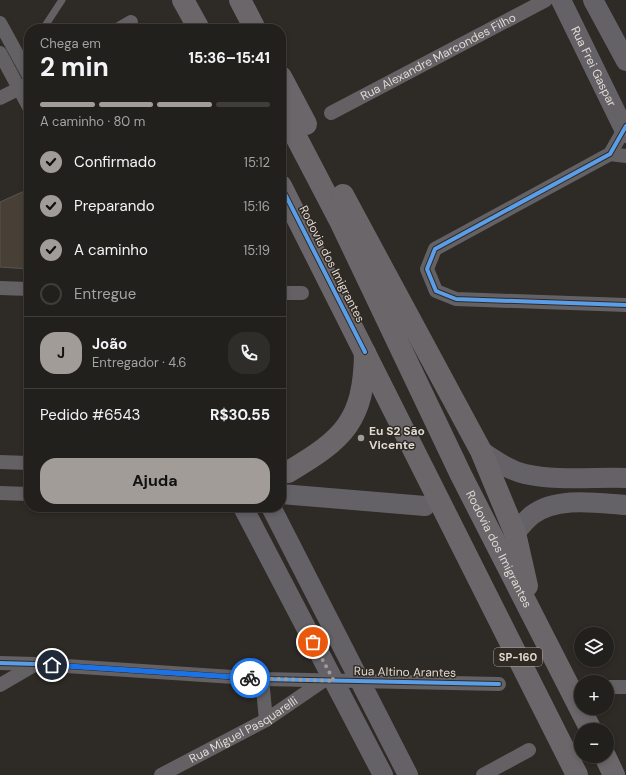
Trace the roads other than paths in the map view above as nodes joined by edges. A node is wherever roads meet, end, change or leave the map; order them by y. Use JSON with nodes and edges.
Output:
{"nodes":[{"id":1,"x":62,"y":0,"type":"edge"},
{"id":2,"x":183,"y":0,"type":"edge"},
{"id":3,"x":224,"y":0,"type":"edge"},
{"id":4,"x":240,"y":0,"type":"edge"},
{"id":5,"x":546,"y":0,"type":"edge"},
{"id":6,"x":561,"y":0,"type":"edge"},
{"id":7,"x":593,"y":0,"type":"edge"},
{"id":8,"x":0,"y":24,"type":"edge"},
{"id":9,"x":46,"y":24,"type":"edge"},
{"id":10,"x":195,"y":24,"type":"edge"},
{"id":11,"x":237,"y":24,"type":"edge"},
{"id":12,"x":252,"y":24,"type":"edge"},
{"id":13,"x":0,"y":53,"type":"edge"},
{"id":14,"x":626,"y":61,"type":"edge"},
{"id":15,"x":24,"y":67,"type":"edge"},
{"id":16,"x":24,"y":86,"type":"edge"},
{"id":17,"x":286,"y":86,"type":"edge"},
{"id":18,"x":0,"y":98,"type":"edge"},
{"id":19,"x":330,"y":113,"type":"dead end"},
{"id":20,"x":286,"y":117,"type":"edge"},
{"id":21,"x":625,"y":129,"type":"edge"},
{"id":22,"x":610,"y":154,"type":"junction"},
{"id":23,"x":626,"y":156,"type":"edge"},
{"id":24,"x":286,"y":196,"type":"edge"},
{"id":25,"x":0,"y":288,"type":"edge"},
{"id":26,"x":24,"y":289,"type":"edge"},
{"id":27,"x":286,"y":293,"type":"edge"},
{"id":28,"x":302,"y":293,"type":"dead end"},
{"id":29,"x":626,"y":305,"type":"edge"},
{"id":30,"x":365,"y":352,"type":"junction"},
{"id":31,"x":481,"y":451,"type":"junction"},
{"id":32,"x":0,"y":462,"type":"edge"},
{"id":33,"x":24,"y":463,"type":"edge"},
{"id":34,"x":286,"y":471,"type":"edge"},
{"id":35,"x":626,"y":478,"type":"edge"},
{"id":36,"x":0,"y":493,"type":"edge"},
{"id":37,"x":24,"y":494,"type":"edge"},
{"id":38,"x":286,"y":504,"type":"edge"},
{"id":39,"x":626,"y":505,"type":"edge"},
{"id":40,"x":426,"y":506,"type":"joint"},
{"id":41,"x":245,"y":512,"type":"edge"},
{"id":42,"x":285,"y":512,"type":"edge"},
{"id":43,"x":515,"y":533,"type":"junction"},
{"id":44,"x":459,"y":540,"type":"junction"},
{"id":45,"x":532,"y":614,"type":"junction"},
{"id":46,"x":0,"y":663,"type":"edge"},
{"id":47,"x":36,"y":664,"type":"junction"},
{"id":48,"x":262,"y":679,"type":"junction"},
{"id":49,"x":328,"y":681,"type":"junction"},
{"id":50,"x":359,"y":681,"type":"junction"},
{"id":51,"x":0,"y":684,"type":"edge"},
{"id":52,"x":499,"y":684,"type":"dead end"},
{"id":53,"x":614,"y":687,"type":"edge"},
{"id":54,"x":626,"y":687,"type":"edge"},
{"id":55,"x":266,"y":720,"type":"junction"},
{"id":56,"x":587,"y":723,"type":"edge"},
{"id":57,"x":529,"y":750,"type":"dead end"},
{"id":58,"x":399,"y":757,"type":"junction"},
{"id":59,"x":608,"y":763,"type":"edge"},
{"id":60,"x":382,"y":772,"type":"edge"},
{"id":61,"x":161,"y":775,"type":"edge"},
{"id":62,"x":408,"y":775,"type":"edge"},
{"id":63,"x":483,"y":775,"type":"edge"},
{"id":64,"x":577,"y":775,"type":"edge"},
{"id":65,"x":614,"y":775,"type":"edge"}],
"edges":[{"from":1,"to":9,"type":"lane"},
{"from":2,"to":10,"type":"highway"},
{"from":3,"to":11,"type":"highway"},
{"from":4,"to":12,"type":"highway"},
{"from":5,"to":19,"type":"street","name":"Rua Alexandre Marcondes Filho"},
{"from":6,"to":21,"type":"street","name":"Rua Frei Gaspar"},
{"from":7,"to":14,"type":"street"},
{"from":8,"to":15,"type":"street"},
{"from":13,"to":16,"type":"street"},
{"from":16,"to":18,"type":"street"},
{"from":17,"to":31,"type":"highway"},
{"from":20,"to":45,"type":"highway","name":"Rodovia dos Imigrantes","number":"SP-160"},
{"from":21,"to":22,"type":"street"},
{"from":22,"to":23,"type":"street"},
{"from":22,"to":29,"type":"street"},
{"from":24,"to":30,"type":"highway","name":"Rodovia dos Imigrantes","number":"SP-160"},
{"from":25,"to":26,"type":"street"},
{"from":27,"to":28,"type":"street"},
{"from":30,"to":34,"type":"highway"},
{"from":30,"to":44,"type":"highway","name":"Rodovia dos Imigrantes","number":"SP-160"},
{"from":31,"to":35,"type":"street"},
{"from":31,"to":43,"type":"highway"},
{"from":32,"to":33,"type":"street"},
{"from":36,"to":37,"type":"street"},
{"from":38,"to":40,"type":"street"},
{"from":39,"to":43,"type":"street"},
{"from":40,"to":44,"type":"highway"},
{"from":41,"to":49,"type":"street"},
{"from":42,"to":50,"type":"street"},
{"from":43,"to":45,"type":"highway"},
{"from":44,"to":64,"type":"highway","name":"Rodovia dos Imigrantes","number":"SP-160"},
{"from":45,"to":56,"type":"highway","name":"Rodovia dos Imigrantes","number":"SP-160"},
{"from":46,"to":47,"type":"street","name":"Rua Altino Arantes"},
{"from":47,"to":48,"type":"street","name":"Rua Altino Arantes"},
{"from":47,"to":51,"type":"street"},
{"from":48,"to":49,"type":"street","name":"Rua Altino Arantes"},
{"from":48,"to":55,"type":"street"},
{"from":49,"to":50,"type":"street","name":"Rua Altino Arantes"},
{"from":49,"to":55,"type":"street","name":"Rua Miguel Pasquarelli"},
{"from":49,"to":60,"type":"street"},
{"from":50,"to":52,"type":"street","name":"Rua Altino Arantes"},
{"from":50,"to":58,"type":"street"},
{"from":53,"to":54,"type":"street"},
{"from":55,"to":61,"type":"street","name":"Rua Miguel Pasquarelli"},
{"from":57,"to":63,"type":"street"},
{"from":58,"to":60,"type":"street"},
{"from":58,"to":62,"type":"street"},
{"from":59,"to":65,"type":"highway"}]}
